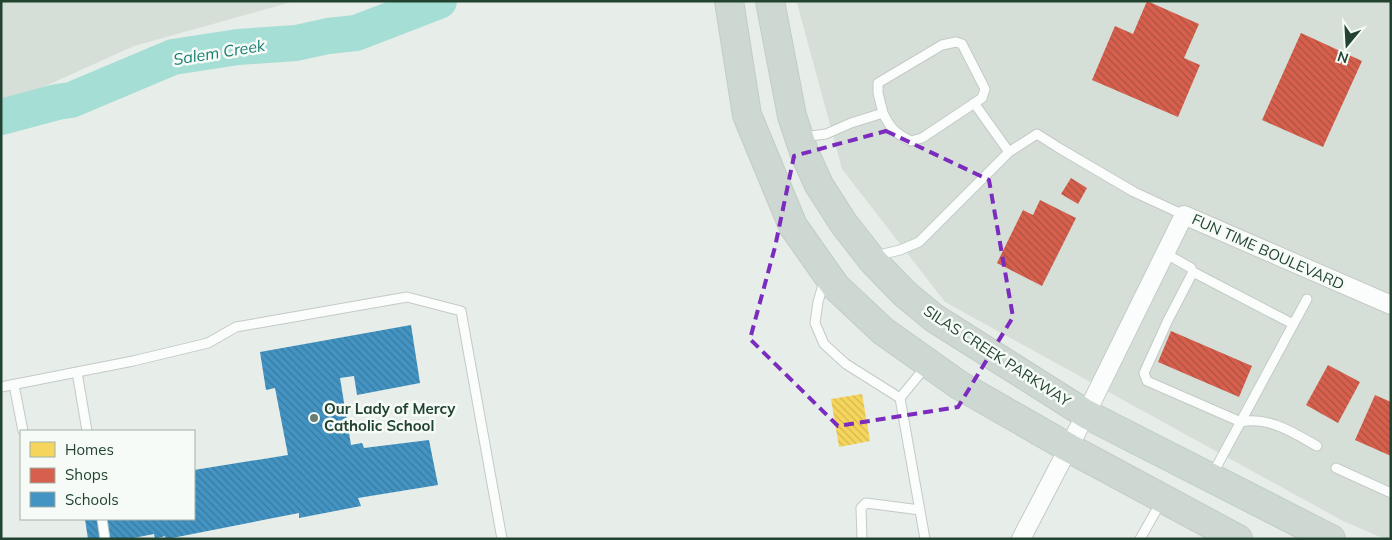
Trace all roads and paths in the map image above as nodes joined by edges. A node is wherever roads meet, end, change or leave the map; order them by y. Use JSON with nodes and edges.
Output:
{"nodes":[{"id":1,"x":729,"y":1,"type":"edge"},
{"id":2,"x":770,"y":1,"type":"edge"},
{"id":3,"x":974,"y":103,"type":"junction"},
{"id":4,"x":883,"y":112,"type":"junction"},
{"id":5,"x":799,"y":137,"type":"junction"},
{"id":6,"x":1009,"y":152,"type":"junction"},
{"id":7,"x":1184,"y":215,"type":"junction"},
{"id":8,"x":1165,"y":254,"type":"junction"},
{"id":9,"x":870,"y":256,"type":"junction"},
{"id":10,"x":1193,"y":272,"type":"junction"},
{"id":11,"x":826,"y":273,"type":"junction"},
{"id":12,"x":1307,"y":299,"type":"dead end"},
{"id":13,"x":1391,"y":305,"type":"edge"},
{"id":14,"x":1293,"y":324,"type":"junction"},
{"id":15,"x":928,"y":364,"type":"junction"},
{"id":16,"x":77,"y":372,"type":"junction"},
{"id":17,"x":14,"y":385,"type":"junction"},
{"id":18,"x":1,"y":387,"type":"edge"},
{"id":19,"x":900,"y":398,"type":"junction"},
{"id":20,"x":1086,"y":414,"type":"junction"},
{"id":21,"x":1241,"y":422,"type":"junction"},
{"id":22,"x":23,"y":430,"type":"edge"},
{"id":23,"x":87,"y":430,"type":"edge"},
{"id":24,"x":1318,"y":446,"type":"dead end"},
{"id":25,"x":1069,"y":448,"type":"junction"},
{"id":26,"x":1336,"y":468,"type":"dead end"},
{"id":27,"x":1210,"y":477,"type":"junction"},
{"id":28,"x":1391,"y":494,"type":"edge"},
{"id":29,"x":1163,"y":499,"type":"junction"},
{"id":30,"x":920,"y":510,"type":"junction"},
{"id":31,"x":102,"y":520,"type":"edge"},
{"id":32,"x":105,"y":539,"type":"edge"},
{"id":33,"x":502,"y":539,"type":"edge"},
{"id":34,"x":862,"y":539,"type":"edge"},
{"id":35,"x":925,"y":539,"type":"edge"},
{"id":36,"x":1021,"y":539,"type":"edge"},
{"id":37,"x":1140,"y":539,"type":"edge"},
{"id":38,"x":1238,"y":539,"type":"edge"},
{"id":39,"x":1331,"y":539,"type":"edge"}],
"edges":[{"from":1,"to":11,"type":"main road"},
{"from":2,"to":5,"type":"main road","name":"SILAS CREEK PARKWAY"},
{"from":3,"to":4,"type":"lane"},
{"from":3,"to":4,"type":"lane"},
{"from":3,"to":6,"type":"lane"},
{"from":4,"to":5,"type":"lane"},
{"from":5,"to":9,"type":"main road","name":"SILAS CREEK PARKWAY"},
{"from":6,"to":7,"type":"lane"},
{"from":6,"to":9,"type":"lane"},
{"from":7,"to":8,"type":"street","name":"FUN TIME BOULEVARD"},
{"from":7,"to":13,"type":"street","name":"FUN TIME BOULEVARD"},
{"from":8,"to":10,"type":"lane"},
{"from":8,"to":20,"type":"street","name":"FUN TIME BOULEVARD"},
{"from":9,"to":20,"type":"main road","name":"SILAS CREEK PARKWAY"},
{"from":10,"to":14,"type":"lane"},
{"from":10,"to":21,"type":"lane"},
{"from":11,"to":15,"type":"main road"},
{"from":11,"to":19,"type":"lane"},
{"from":12,"to":14,"type":"lane"},
{"from":14,"to":21,"type":"lane"},
{"from":15,"to":19,"type":"lane"},
{"from":15,"to":25,"type":"main road"},
{"from":16,"to":17,"type":"lane"},
{"from":16,"to":23,"type":"lane"},
{"from":16,"to":33,"type":"lane"},
{"from":17,"to":18,"type":"lane"},
{"from":17,"to":22,"type":"lane"},
{"from":19,"to":30,"type":"lane"},
{"from":20,"to":25,"type":"street","name":"FUN TIME BOULEVARD"},
{"from":20,"to":27,"type":"main road","name":"SILAS CREEK PARKWAY"},
{"from":21,"to":24,"type":"lane"},
{"from":21,"to":27,"type":"lane"},
{"from":25,"to":29,"type":"main road"},
{"from":25,"to":36,"type":"street","name":"FUN TIME BOULEVARD"},
{"from":26,"to":28,"type":"lane"},
{"from":27,"to":39,"type":"main road","name":"SILAS CREEK PARKWAY"},
{"from":29,"to":37,"type":"lane"},
{"from":29,"to":38,"type":"main road"},
{"from":30,"to":34,"type":"lane"},
{"from":30,"to":35,"type":"lane"},
{"from":31,"to":32,"type":"lane"}]}
